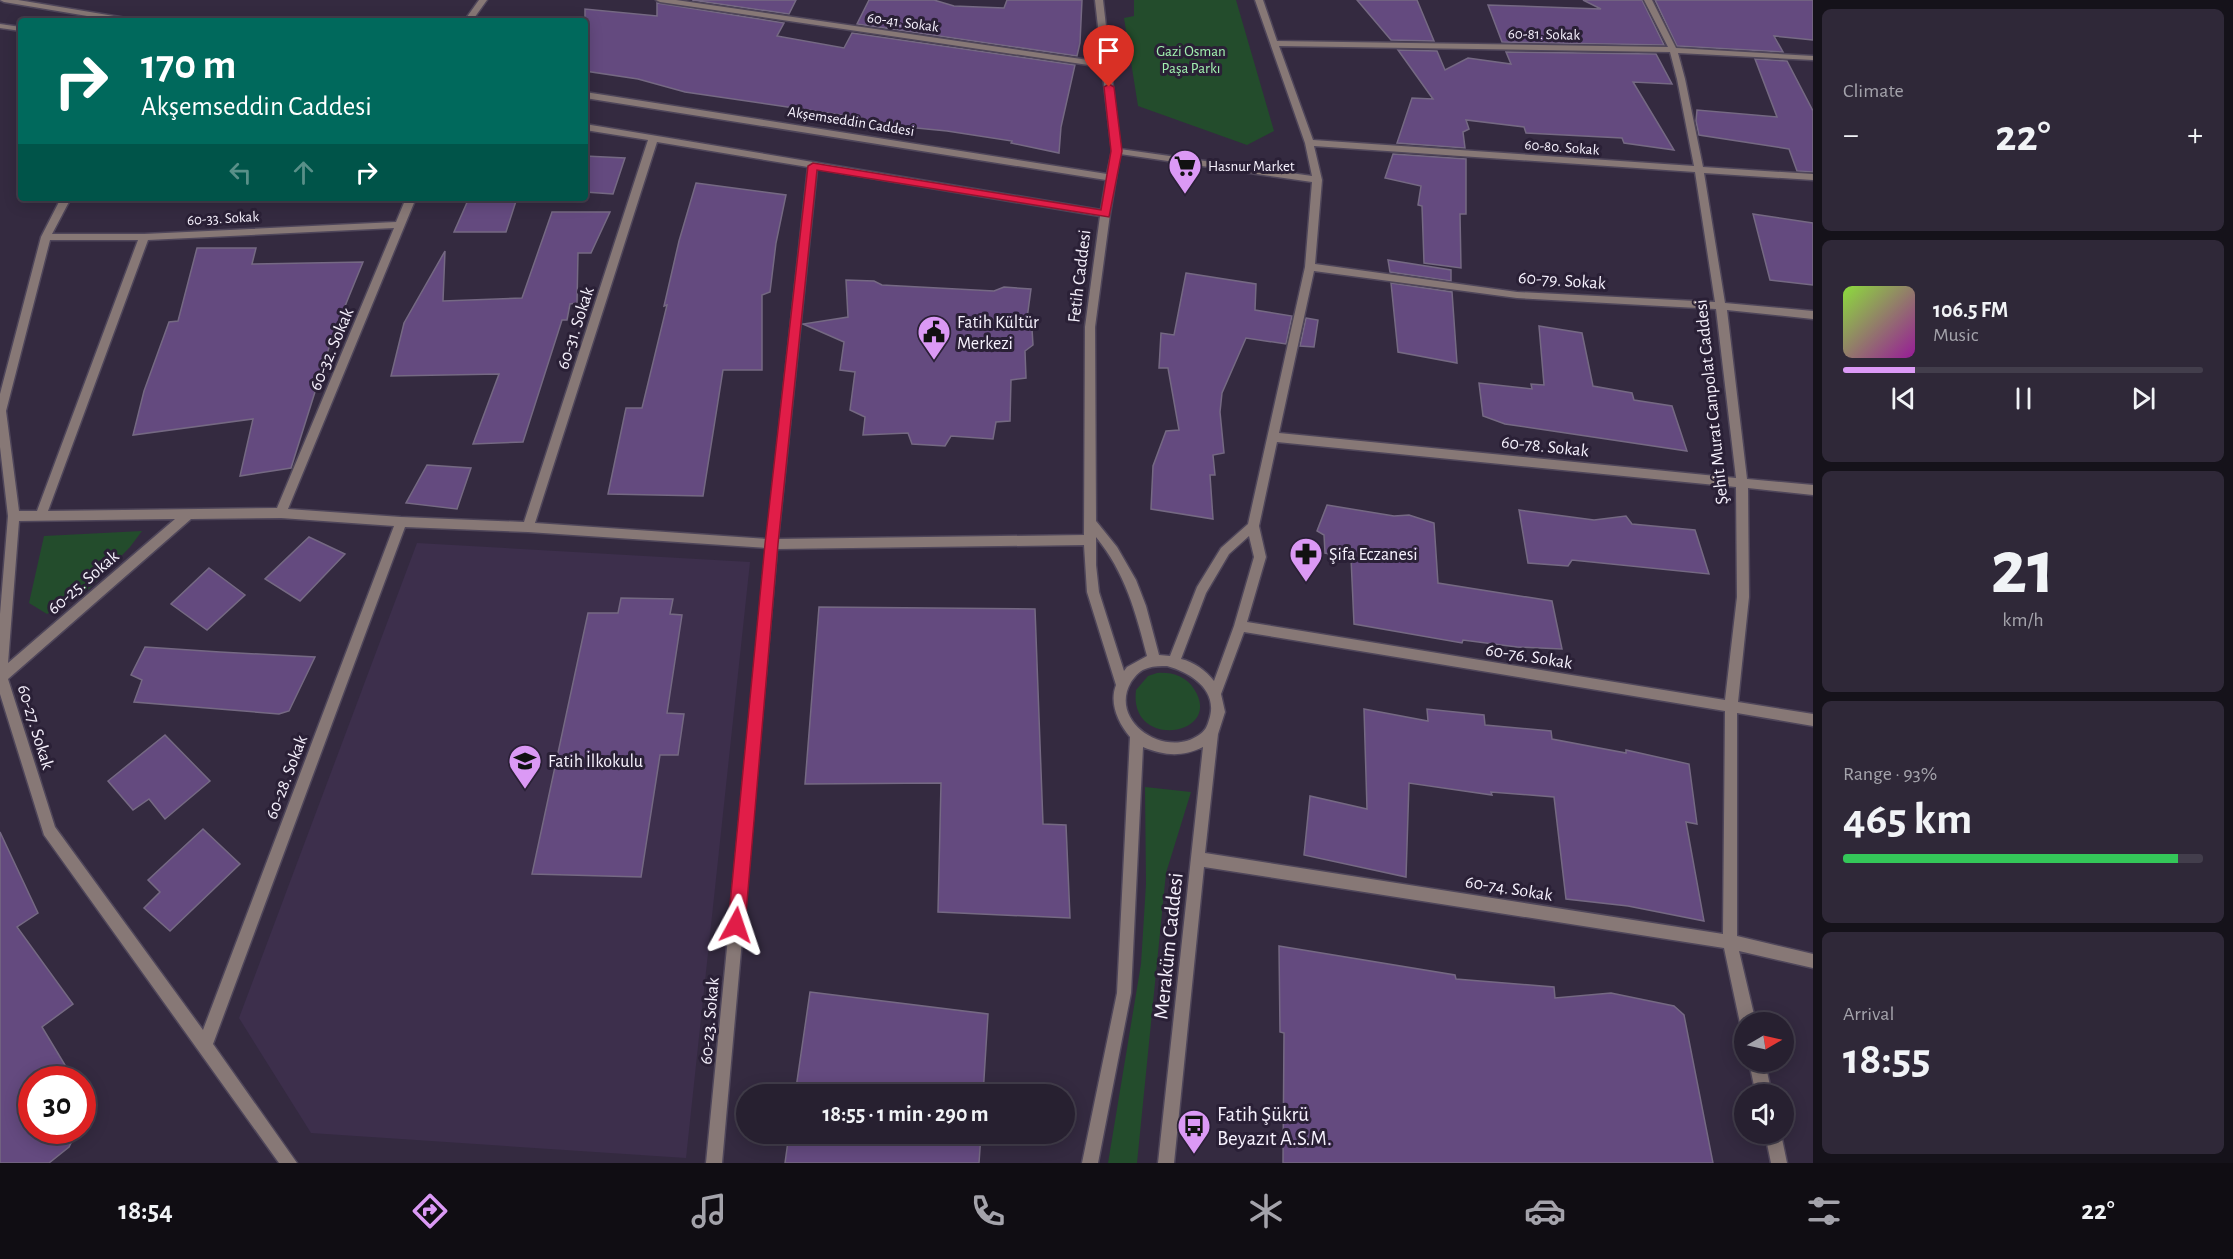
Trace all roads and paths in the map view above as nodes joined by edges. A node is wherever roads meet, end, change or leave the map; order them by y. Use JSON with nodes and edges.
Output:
{"nodes":[{"id":1,"x":4,"y":0,"type":"edge"},
{"id":2,"x":483,"y":0,"type":"edge"},
{"id":3,"x":660,"y":0,"type":"edge"},
{"id":4,"x":1100,"y":0,"type":"edge"},
{"id":5,"x":1259,"y":0,"type":"edge"},
{"id":6,"x":1648,"y":0,"type":"edge"},
{"id":7,"x":114,"y":18,"type":"edge"},
{"id":8,"x":470,"y":18,"type":"edge"},
{"id":9,"x":0,"y":26,"type":"edge"},
{"id":10,"x":18,"y":29,"type":"edge"},
{"id":11,"x":1274,"y":43,"type":"junction"},
{"id":12,"x":1672,"y":50,"type":"junction"},
{"id":13,"x":1813,"y":58,"type":"edge"},
{"id":14,"x":1107,"y":65,"type":"junction"},
{"id":15,"x":588,"y":95,"type":"edge"},
{"id":16,"x":588,"y":128,"type":"edge"},
{"id":17,"x":653,"y":140,"type":"junction"},
{"id":18,"x":1308,"y":143,"type":"junction"},
{"id":19,"x":1116,"y":151,"type":"junction"},
{"id":20,"x":813,"y":166,"type":"junction"},
{"id":21,"x":1699,"y":170,"type":"junction"},
{"id":22,"x":1813,"y":177,"type":"edge"},
{"id":23,"x":1112,"y":178,"type":"junction"},
{"id":24,"x":1317,"y":180,"type":"junction"},
{"id":25,"x":64,"y":201,"type":"edge"},
{"id":26,"x":410,"y":201,"type":"edge"},
{"id":27,"x":1105,"y":214,"type":"junction"},
{"id":28,"x":401,"y":225,"type":"junction"},
{"id":29,"x":45,"y":237,"type":"junction"},
{"id":30,"x":144,"y":237,"type":"junction"},
{"id":31,"x":1310,"y":267,"type":"junction"},
{"id":32,"x":1721,"y":306,"type":"junction"},
{"id":33,"x":1813,"y":315,"type":"edge"},
{"id":34,"x":1,"y":411,"type":"edge"},
{"id":35,"x":1273,"y":437,"type":"junction"},
{"id":36,"x":1742,"y":483,"type":"junction"},
{"id":37,"x":1813,"y":490,"type":"edge"},
{"id":38,"x":281,"y":513,"type":"junction"},
{"id":39,"x":189,"y":514,"type":"junction"},
{"id":40,"x":41,"y":515,"type":"junction"},
{"id":41,"x":14,"y":516,"type":"junction"},
{"id":42,"x":401,"y":522,"type":"junction"},
{"id":43,"x":1090,"y":522,"type":"junction"},
{"id":44,"x":1253,"y":526,"type":"junction"},
{"id":45,"x":528,"y":527,"type":"junction"},
{"id":46,"x":1091,"y":540,"type":"junction"},
{"id":47,"x":772,"y":544,"type":"junction"},
{"id":48,"x":1240,"y":626,"type":"junction"},
{"id":49,"x":1154,"y":660,"type":"junction"},
{"id":50,"x":1174,"y":661,"type":"junction"},
{"id":51,"x":1,"y":677,"type":"edge"},
{"id":52,"x":1122,"y":684,"type":"junction"},
{"id":53,"x":1215,"y":694,"type":"junction"},
{"id":54,"x":1731,"y":708,"type":"junction"},
{"id":55,"x":1813,"y":720,"type":"edge"},
{"id":56,"x":1211,"y":734,"type":"junction"},
{"id":57,"x":1137,"y":736,"type":"junction"},
{"id":58,"x":1198,"y":859,"type":"junction"},
{"id":59,"x":1730,"y":942,"type":"junction"},
{"id":60,"x":1813,"y":961,"type":"edge"},
{"id":61,"x":1746,"y":1012,"type":"edge"},
{"id":62,"x":205,"y":1044,"type":"junction"},
{"id":63,"x":1775,"y":1144,"type":"edge"},
{"id":64,"x":289,"y":1163,"type":"edge"},
{"id":65,"x":714,"y":1163,"type":"edge"},
{"id":66,"x":1090,"y":1163,"type":"edge"},
{"id":67,"x":1166,"y":1163,"type":"edge"},
{"id":68,"x":1779,"y":1163,"type":"edge"}],
"edges":[{"from":1,"to":7,"type":"street"},
{"from":2,"to":8,"type":"street"},
{"from":3,"to":14,"type":"street","name":"60-41. Sokak"},
{"from":4,"to":14,"type":"street","name":"Fetih Caddesi"},
{"from":5,"to":11,"type":"street"},
{"from":6,"to":12,"type":"street","name":"Şehit Murat Canpolat Caddesi"},
{"from":9,"to":10,"type":"street"},
{"from":11,"to":12,"type":"street","name":"60-81. Sokak"},
{"from":11,"to":18,"type":"street"},
{"from":12,"to":13,"type":"street","name":"60-81. Sokak"},
{"from":12,"to":21,"type":"street","name":"Şehit Murat Canpolat Caddesi"},
{"from":14,"to":19,"type":"street","name":"Fetih Caddesi"},
{"from":15,"to":23,"type":"street","name":"Akşemseddin Caddesi"},
{"from":16,"to":17,"type":"street"},
{"from":17,"to":20,"type":"street"},
{"from":17,"to":45,"type":"street","name":"60-31. Sokak"},
{"from":18,"to":21,"type":"street","name":"60-80. Sokak"},
{"from":18,"to":24,"type":"street"},
{"from":19,"to":23,"type":"street","name":"Fetih Caddesi"},
{"from":19,"to":24,"type":"street"},
{"from":20,"to":27,"type":"street"},
{"from":20,"to":47,"type":"street","name":"60-23. Sokak"},
{"from":21,"to":22,"type":"street","name":"60-80. Sokak"},
{"from":21,"to":32,"type":"street","name":"Şehit Murat Canpolat Caddesi"},
{"from":23,"to":27,"type":"street","name":"Fetih Caddesi"},
{"from":24,"to":31,"type":"street"},
{"from":25,"to":29,"type":"street","name":"60-27. Sokak"},
{"from":26,"to":28,"type":"street","name":"60-32. Sokak"},
{"from":27,"to":43,"type":"street","name":"Fetih Caddesi"},
{"from":28,"to":30,"type":"street","name":"60-33. Sokak"},
{"from":28,"to":38,"type":"street","name":"60-32. Sokak"},
{"from":29,"to":30,"type":"street","name":"60-33. Sokak"},
{"from":29,"to":34,"type":"street","name":"60-27. Sokak"},
{"from":30,"to":40,"type":"street"},
{"from":31,"to":32,"type":"street","name":"60-79. Sokak"},
{"from":31,"to":35,"type":"street"},
{"from":32,"to":33,"type":"street","name":"60-79. Sokak"},
{"from":32,"to":36,"type":"street","name":"Şehit Murat Canpolat Caddesi"},
{"from":34,"to":41,"type":"street","name":"60-27. Sokak"},
{"from":35,"to":36,"type":"street","name":"60-78. Sokak"},
{"from":35,"to":44,"type":"street"},
{"from":36,"to":37,"type":"street","name":"60-78. Sokak"},
{"from":36,"to":54,"type":"street","name":"Şehit Murat Canpolat Caddesi"},
{"from":38,"to":39,"type":"street"},
{"from":38,"to":42,"type":"street"},
{"from":39,"to":40,"type":"street"},
{"from":39,"to":51,"type":"street","name":"60-25. Sokak"},
{"from":40,"to":41,"type":"street"},
{"from":41,"to":51,"type":"street","name":"60-27. Sokak"},
{"from":42,"to":45,"type":"street"},
{"from":42,"to":62,"type":"street","name":"60-28. Sokak"},
{"from":43,"to":46,"type":"street","name":"Fetih Caddesi"},
{"from":43,"to":49,"type":"street"},
{"from":44,"to":48,"type":"street"},
{"from":44,"to":50,"type":"street"},
{"from":45,"to":47,"type":"street"},
{"from":46,"to":47,"type":"street"},
{"from":46,"to":52,"type":"street","name":"Fetih Caddesi"},
{"from":47,"to":65,"type":"street","name":"60-23. Sokak"},
{"from":48,"to":53,"type":"street"},
{"from":48,"to":54,"type":"street","name":"60-76. Sokak"},
{"from":49,"to":50,"type":"street"},
{"from":49,"to":52,"type":"street"},
{"from":50,"to":53,"type":"street"},
{"from":51,"to":62,"type":"street","name":"60-27. Sokak"},
{"from":52,"to":57,"type":"street"},
{"from":53,"to":56,"type":"street","name":"Meraküm Caddesi"},
{"from":54,"to":55,"type":"street","name":"60-76. Sokak"},
{"from":54,"to":59,"type":"street","name":"Şehit Murat Canpolat Caddesi"},
{"from":56,"to":57,"type":"street"},
{"from":56,"to":58,"type":"street","name":"Meraküm Caddesi"},
{"from":57,"to":66,"type":"street","name":"Meraküm Caddesi"},
{"from":58,"to":59,"type":"street","name":"60-74. Sokak"},
{"from":58,"to":67,"type":"street","name":"Meraküm Caddesi"},
{"from":59,"to":60,"type":"street","name":"60-74. Sokak"},
{"from":59,"to":61,"type":"street","name":"Şehit Murat Canpolat Caddesi"},
{"from":62,"to":64,"type":"street","name":"60-27. Sokak"},
{"from":63,"to":68,"type":"street"}]}
